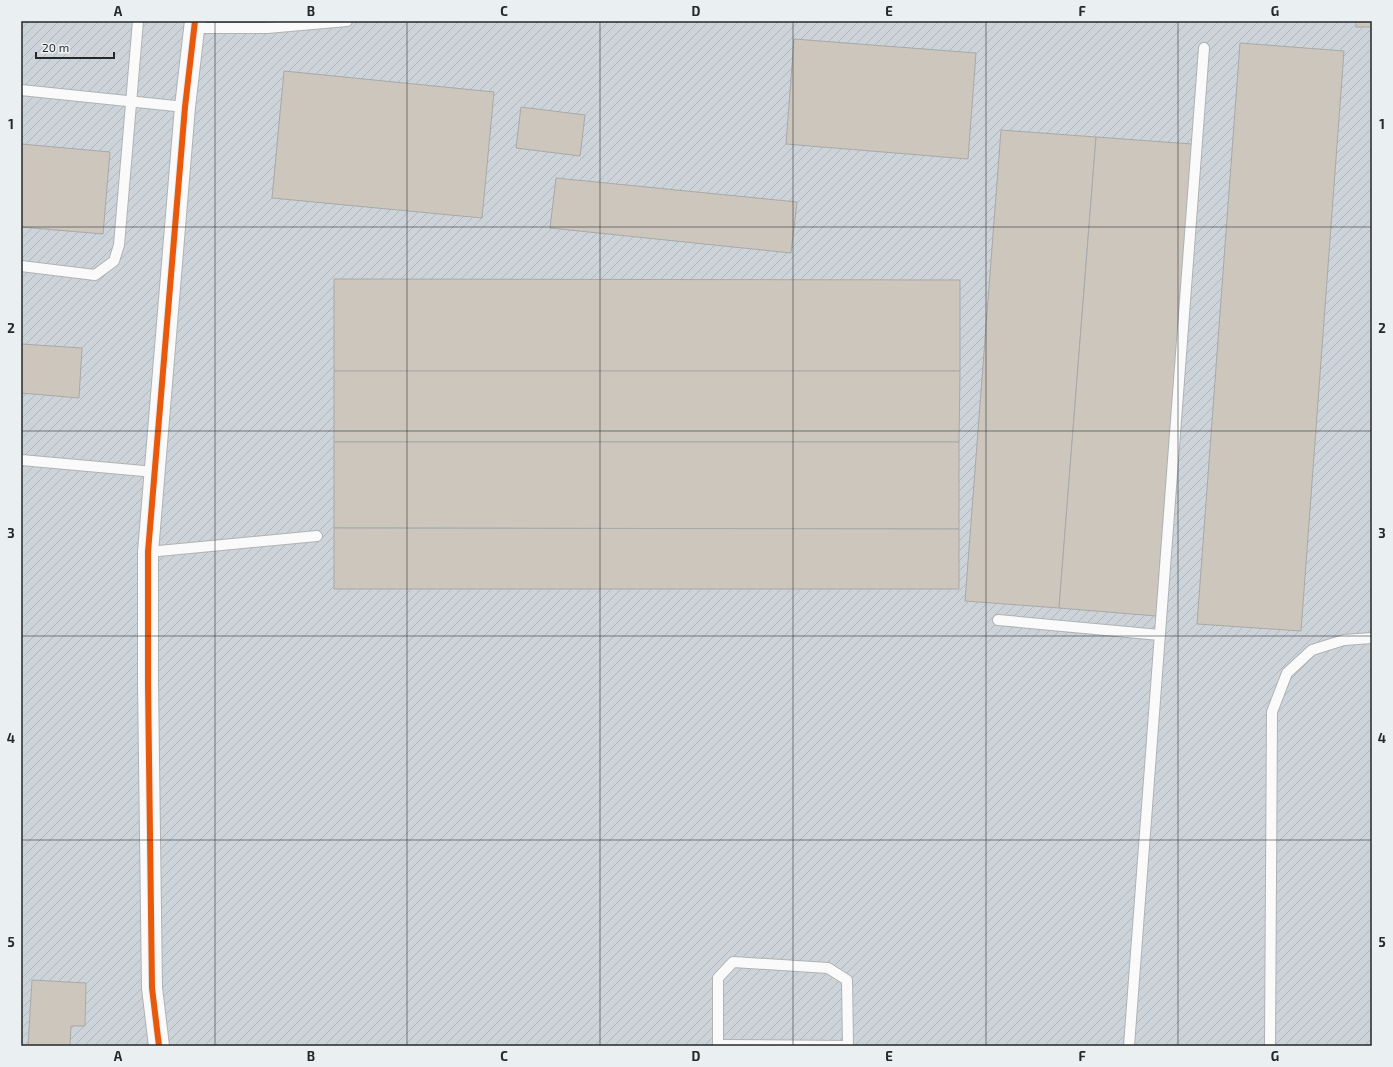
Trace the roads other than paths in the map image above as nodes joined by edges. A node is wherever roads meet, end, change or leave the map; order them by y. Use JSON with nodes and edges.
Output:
{"nodes":[{"id":1,"x":138,"y":21,"type":"edge"},
{"id":2,"x":346,"y":21,"type":"edge"},
{"id":3,"x":195,"y":25,"type":"edge"},
{"id":4,"x":1204,"y":48,"type":"dead end"},
{"id":5,"x":21,"y":90,"type":"edge"},
{"id":6,"x":131,"y":101,"type":"junction"},
{"id":7,"x":185,"y":107,"type":"junction"},
{"id":8,"x":21,"y":266,"type":"edge"},
{"id":9,"x":21,"y":460,"type":"edge"},
{"id":10,"x":155,"y":472,"type":"junction"},
{"id":11,"x":317,"y":536,"type":"dead end"},
{"id":12,"x":148,"y":552,"type":"junction"},
{"id":13,"x":998,"y":620,"type":"dead end"},
{"id":14,"x":1160,"y":635,"type":"junction"},
{"id":15,"x":1372,"y":638,"type":"edge"},
{"id":16,"x":159,"y":1046,"type":"edge"},
{"id":17,"x":718,"y":1046,"type":"edge"},
{"id":18,"x":848,"y":1046,"type":"edge"},
{"id":19,"x":1129,"y":1046,"type":"edge"},
{"id":20,"x":1270,"y":1046,"type":"edge"}],
"edges":[{"from":1,"to":6,"type":"lane"},
{"from":2,"to":3,"type":"lane"},
{"from":3,"to":7,"type":"street"},
{"from":4,"to":14,"type":"lane"},
{"from":5,"to":6,"type":"lane"},
{"from":6,"to":7,"type":"lane"},
{"from":6,"to":8,"type":"lane"},
{"from":7,"to":10,"type":"street"},
{"from":9,"to":10,"type":"lane"},
{"from":10,"to":12,"type":"street"},
{"from":11,"to":12,"type":"lane"},
{"from":12,"to":16,"type":"street"},
{"from":13,"to":14,"type":"lane"},
{"from":14,"to":19,"type":"lane"},
{"from":15,"to":20,"type":"lane"},
{"from":17,"to":18,"type":"lane"},
{"from":17,"to":18,"type":"lane"}]}
